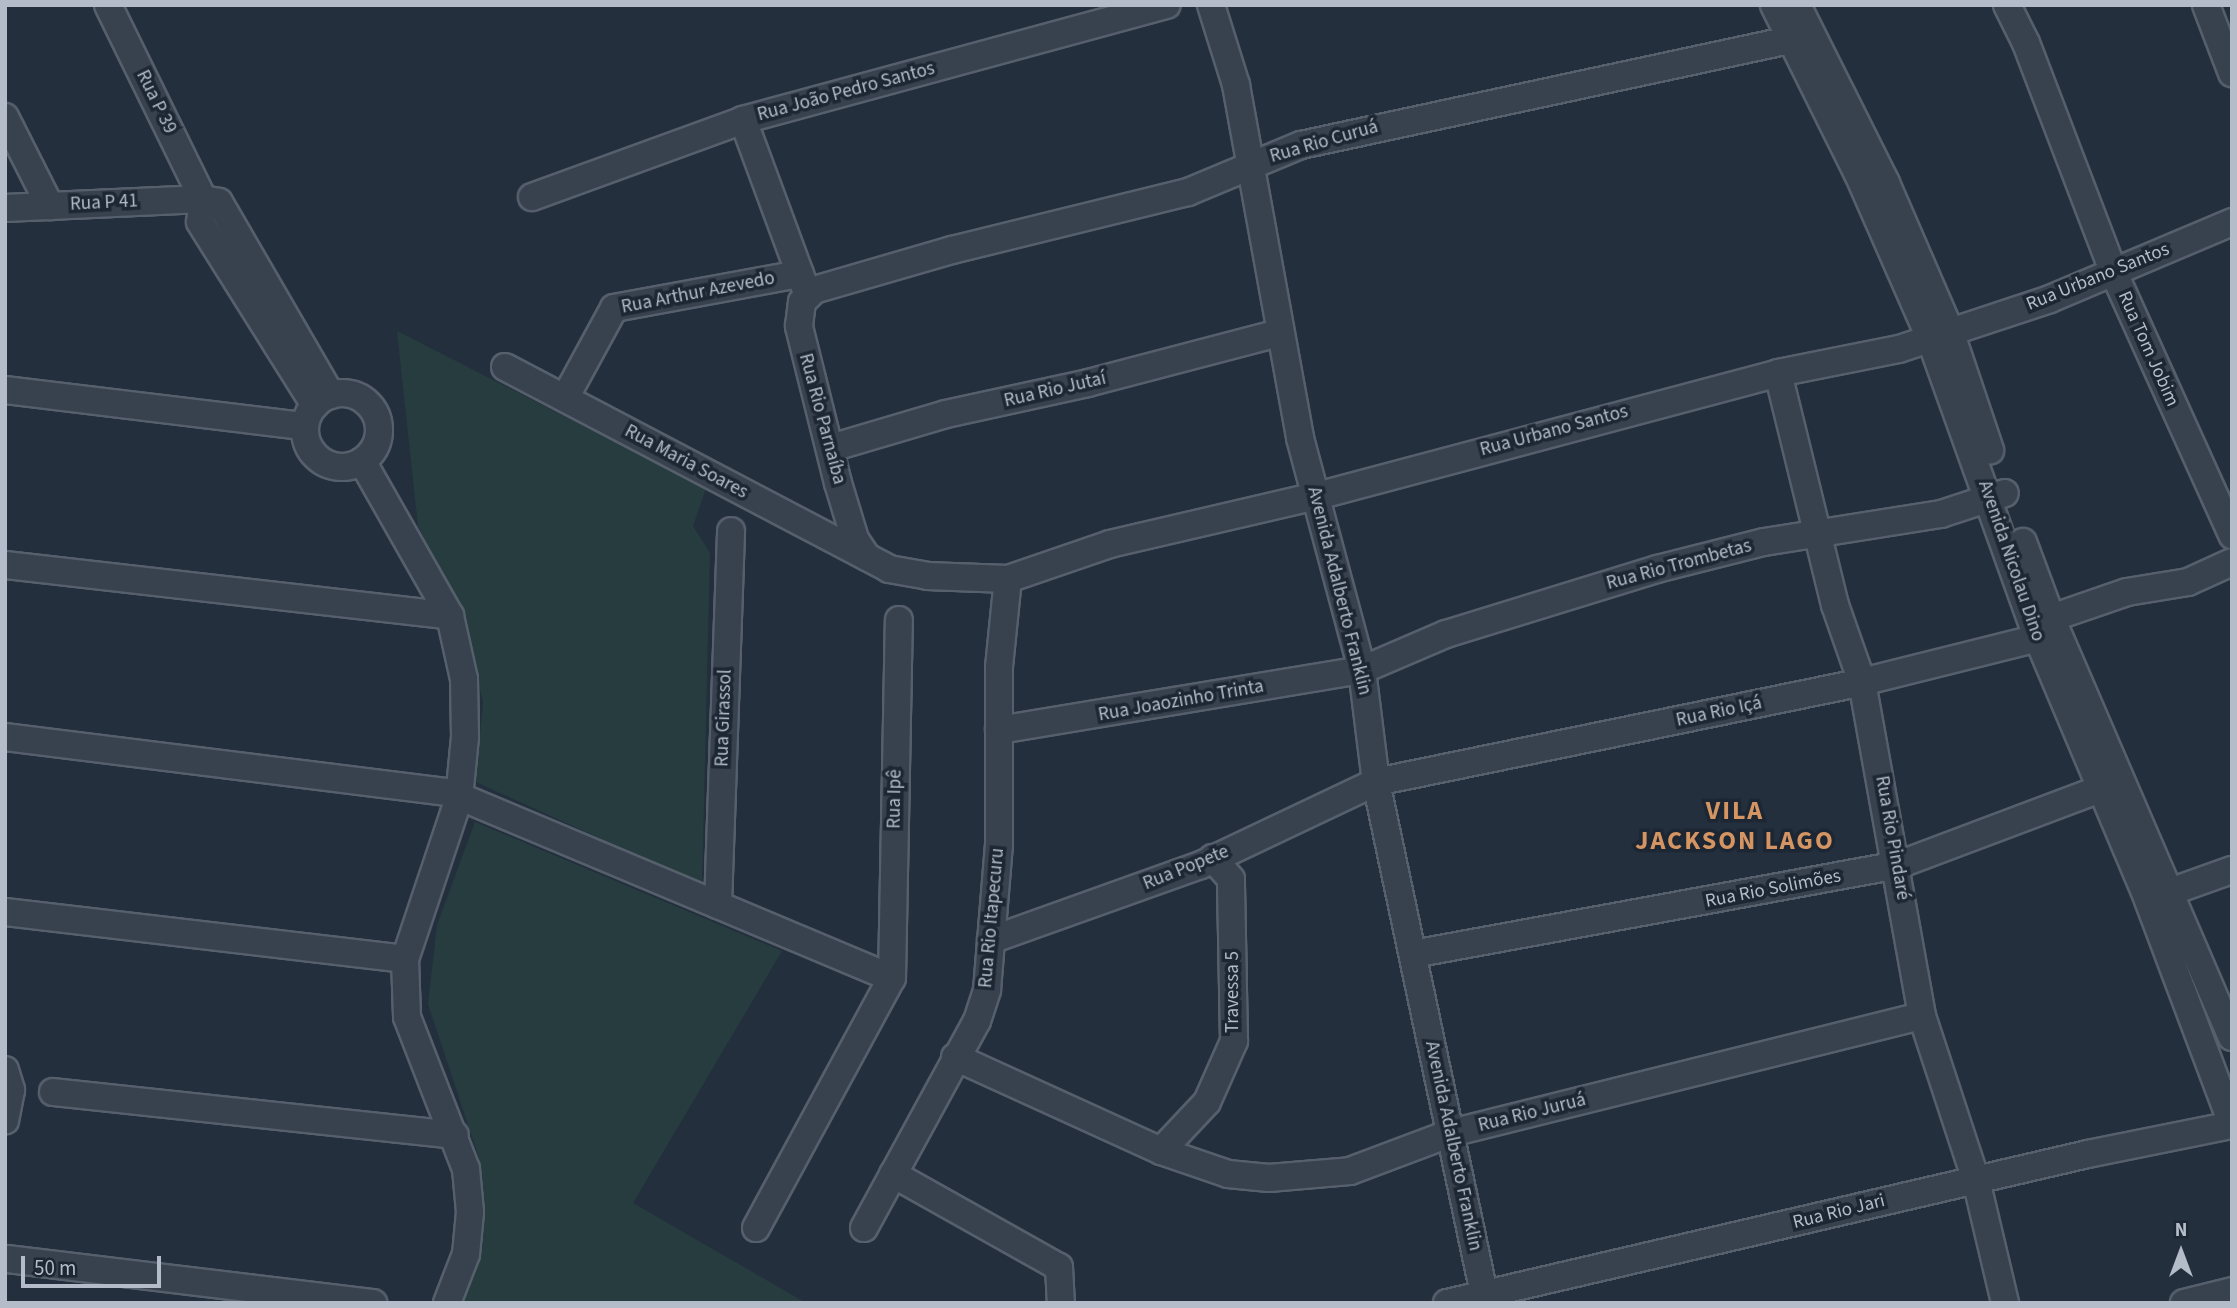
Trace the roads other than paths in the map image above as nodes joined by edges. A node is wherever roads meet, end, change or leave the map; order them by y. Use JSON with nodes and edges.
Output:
{"nodes":[{"id":1,"x":108,"y":5,"type":"edge"},
{"id":2,"x":1167,"y":5,"type":"edge"},
{"id":3,"x":1211,"y":5,"type":"edge"},
{"id":4,"x":1774,"y":5,"type":"edge"},
{"id":5,"x":1797,"y":5,"type":"edge"},
{"id":6,"x":2007,"y":5,"type":"edge"},
{"id":7,"x":2207,"y":5,"type":"edge"},
{"id":8,"x":1794,"y":39,"type":"junction"},
{"id":9,"x":2232,"y":73,"type":"edge"},
{"id":10,"x":5,"y":117,"type":"edge"},
{"id":11,"x":743,"y":120,"type":"junction"},
{"id":12,"x":1252,"y":164,"type":"junction"},
{"id":13,"x":532,"y":197,"type":"dead end"},
{"id":14,"x":203,"y":199,"type":"junction"},
{"id":15,"x":50,"y":206,"type":"junction"},
{"id":16,"x":5,"y":208,"type":"edge"},
{"id":17,"x":2232,"y":222,"type":"edge"},
{"id":18,"x":2113,"y":271,"type":"junction"},
{"id":19,"x":810,"y":285,"type":"junction"},
{"id":20,"x":1278,"y":333,"type":"junction"},
{"id":21,"x":1940,"y":334,"type":"junction"},
{"id":22,"x":505,"y":367,"type":"dead end"},
{"id":23,"x":1779,"y":373,"type":"junction"},
{"id":24,"x":5,"y":390,"type":"edge"},
{"id":25,"x":565,"y":398,"type":"junction"},
{"id":26,"x":317,"y":408,"type":"junction"},
{"id":27,"x":831,"y":447,"type":"junction"},
{"id":28,"x":362,"y":461,"type":"junction"},
{"id":29,"x":1317,"y":496,"type":"junction"},
{"id":30,"x":1998,"y":496,"type":"junction"},
{"id":31,"x":732,"y":531,"type":"dead end"},
{"id":32,"x":1819,"y":532,"type":"junction"},
{"id":33,"x":2232,"y":535,"type":"edge"},
{"id":34,"x":867,"y":557,"type":"junction"},
{"id":35,"x":2232,"y":562,"type":"edge"},
{"id":36,"x":5,"y":565,"type":"edge"},
{"id":37,"x":1008,"y":579,"type":"junction"},
{"id":38,"x":450,"y":616,"type":"junction"},
{"id":39,"x":899,"y":620,"type":"dead end"},
{"id":40,"x":2045,"y":629,"type":"junction"},
{"id":41,"x":1362,"y":670,"type":"junction"},
{"id":42,"x":1862,"y":681,"type":"junction"},
{"id":43,"x":999,"y":730,"type":"junction"},
{"id":44,"x":5,"y":737,"type":"edge"},
{"id":45,"x":1377,"y":782,"type":"junction"},
{"id":46,"x":2112,"y":785,"type":"junction"},
{"id":47,"x":459,"y":798,"type":"junction"},
{"id":48,"x":1213,"y":858,"type":"junction"},
{"id":49,"x":1898,"y":865,"type":"junction"},
{"id":50,"x":2232,"y":870,"type":"edge"},
{"id":51,"x":2160,"y":895,"type":"junction"},
{"id":52,"x":718,"y":905,"type":"junction"},
{"id":53,"x":5,"y":912,"type":"edge"},
{"id":54,"x":990,"y":940,"type":"junction"},
{"id":55,"x":1413,"y":954,"type":"junction"},
{"id":56,"x":405,"y":959,"type":"junction"},
{"id":57,"x":891,"y":978,"type":"junction"},
{"id":58,"x":1922,"y":1016,"type":"junction"},
{"id":59,"x":2232,"y":1037,"type":"edge"},
{"id":60,"x":955,"y":1057,"type":"junction"},
{"id":61,"x":6,"y":1070,"type":"edge"},
{"id":62,"x":53,"y":1092,"type":"dead end"},
{"id":63,"x":5,"y":1120,"type":"edge"},
{"id":64,"x":2232,"y":1124,"type":"edge"},
{"id":65,"x":1451,"y":1133,"type":"junction"},
{"id":66,"x":455,"y":1135,"type":"junction"},
{"id":67,"x":1161,"y":1151,"type":"junction"},
{"id":68,"x":893,"y":1174,"type":"junction"},
{"id":69,"x":1976,"y":1180,"type":"junction"},
{"id":70,"x":756,"y":1228,"type":"dead end"},
{"id":71,"x":864,"y":1228,"type":"dead end"},
{"id":72,"x":8,"y":1259,"type":"dead end"},
{"id":73,"x":2232,"y":1291,"type":"edge"},
{"id":74,"x":1485,"y":1297,"type":"edge"},
{"id":75,"x":373,"y":1303,"type":"edge"},
{"id":76,"x":447,"y":1303,"type":"edge"},
{"id":77,"x":1061,"y":1303,"type":"edge"},
{"id":78,"x":1447,"y":1303,"type":"edge"},
{"id":79,"x":2005,"y":1303,"type":"edge"},
{"id":80,"x":2184,"y":1303,"type":"edge"}],
"edges":[{"from":1,"to":14,"type":"street","name":"Rua P 39"},
{"from":2,"to":11,"type":"street","name":"Rua João Pedro Santos"},
{"from":3,"to":12,"type":"street","name":"Avenida Adalberto Franklin"},
{"from":4,"to":8,"type":"street","name":"Avenida Nicolau Dino"},
{"from":5,"to":21,"type":"street","name":"Avenida Nicolau Dino"},
{"from":6,"to":18,"type":"street","name":"Rua Tom Jobim"},
{"from":7,"to":9,"type":"street"},
{"from":8,"to":12,"type":"street","name":"Rua Rio Curuá"},
{"from":8,"to":21,"type":"street","name":"Avenida Nicolau Dino"},
{"from":10,"to":15,"type":"street"},
{"from":11,"to":13,"type":"street","name":"Rua João Pedro Santos"},
{"from":11,"to":19,"type":"street"},
{"from":12,"to":19,"type":"street","name":"Rua Rio Curuá"},
{"from":12,"to":20,"type":"street","name":"Avenida Adalberto Franklin"},
{"from":14,"to":15,"type":"street","name":"Rua P 41"},
{"from":14,"to":26,"type":"street"},
{"from":15,"to":16,"type":"street","name":"Rua P 41"},
{"from":17,"to":18,"type":"street","name":"Rua Urbano Santos"},
{"from":18,"to":21,"type":"street","name":"Rua Urbano Santos"},
{"from":18,"to":33,"type":"street","name":"Rua Tom Jobim"},
{"from":19,"to":25,"type":"street","name":"Rua Arthur Azevedo"},
{"from":19,"to":27,"type":"street","name":"Rua Rio Parnaíba"},
{"from":20,"to":27,"type":"street","name":"Rua Rio Jutaí"},
{"from":20,"to":29,"type":"street","name":"Avenida Adalberto Franklin"},
{"from":21,"to":23,"type":"street","name":"Rua Urbano Santos"},
{"from":21,"to":30,"type":"street","name":"Avenida Nicolau Dino"},
{"from":22,"to":25,"type":"street","name":"Rua Maria Soares"},
{"from":23,"to":29,"type":"street","name":"Rua Urbano Santos"},
{"from":23,"to":32,"type":"street","name":"Rua Rio Pindaré"},
{"from":24,"to":26,"type":"street"},
{"from":25,"to":34,"type":"street","name":"Rua Maria Soares"},
{"from":26,"to":28,"type":"street"},
{"from":26,"to":28,"type":"street"},
{"from":27,"to":34,"type":"street","name":"Rua Rio Parnaíba"},
{"from":28,"to":38,"type":"street"},
{"from":29,"to":37,"type":"street","name":"Rua Urbano Santos"},
{"from":29,"to":41,"type":"street","name":"Avenida Adalberto Franklin"},
{"from":30,"to":32,"type":"street","name":"Rua Rio Trombetas"},
{"from":30,"to":40,"type":"street","name":"Avenida Nicolau Dino"},
{"from":31,"to":52,"type":"street","name":"Rua Girassol"},
{"from":32,"to":41,"type":"street","name":"Rua Rio Trombetas"},
{"from":32,"to":42,"type":"street","name":"Rua Rio Pindaré"},
{"from":34,"to":37,"type":"street","name":"Rua Urbano Santos"},
{"from":35,"to":40,"type":"street","name":"Rua Rio Içá"},
{"from":36,"to":38,"type":"street"},
{"from":37,"to":43,"type":"street","name":"Rua Rio Itapecuru"},
{"from":38,"to":47,"type":"street"},
{"from":39,"to":57,"type":"street","name":"Rua Ipê"},
{"from":40,"to":42,"type":"street","name":"Rua Rio Içá"},
{"from":40,"to":46,"type":"street","name":"Avenida Nicolau Dino"},
{"from":41,"to":43,"type":"street","name":"Rua Joaozinho Trinta"},
{"from":41,"to":45,"type":"street","name":"Avenida Adalberto Franklin"},
{"from":42,"to":45,"type":"street","name":"Rua Rio Içá"},
{"from":42,"to":49,"type":"street","name":"Rua Rio Pindaré"},
{"from":43,"to":54,"type":"street","name":"Rua Rio Itapecuru"},
{"from":44,"to":47,"type":"street"},
{"from":45,"to":48,"type":"street","name":"Rua Popete"},
{"from":45,"to":55,"type":"street","name":"Avenida Adalberto Franklin"},
{"from":46,"to":49,"type":"street","name":"Rua Rio Solimões"},
{"from":46,"to":51,"type":"street","name":"Avenida Nicolau Dino"},
{"from":47,"to":52,"type":"street"},
{"from":47,"to":56,"type":"street"},
{"from":48,"to":54,"type":"street","name":"Rua Popete"},
{"from":48,"to":67,"type":"street","name":"Travessa 5"},
{"from":49,"to":55,"type":"street","name":"Rua Rio Solimões"},
{"from":49,"to":58,"type":"street","name":"Rua Rio Pindaré"},
{"from":50,"to":51,"type":"street"},
{"from":51,"to":59,"type":"street","name":"Avenida Nicolau Dino"},
{"from":51,"to":64,"type":"street","name":"Avenida Nicolau Dino"},
{"from":52,"to":57,"type":"street"},
{"from":53,"to":56,"type":"street"},
{"from":54,"to":60,"type":"street","name":"Rua Rio Itapecuru"},
{"from":55,"to":65,"type":"street","name":"Avenida Adalberto Franklin"},
{"from":56,"to":66,"type":"street"},
{"from":57,"to":70,"type":"street"},
{"from":58,"to":65,"type":"street","name":"Rua Rio Juruá"},
{"from":58,"to":69,"type":"street","name":"Rua Rio Pindaré"},
{"from":60,"to":67,"type":"street","name":"Rua Rio Juruá"},
{"from":60,"to":68,"type":"street","name":"Rua Rio Itapecuru"},
{"from":61,"to":63,"type":"street"},
{"from":62,"to":66,"type":"street"},
{"from":64,"to":69,"type":"street","name":"Rua Rio Jari"},
{"from":65,"to":67,"type":"street","name":"Rua Rio Juruá"},
{"from":65,"to":74,"type":"street","name":"Avenida Adalberto Franklin"},
{"from":66,"to":76,"type":"street"},
{"from":68,"to":71,"type":"street","name":"Rua Rio Itapecuru"},
{"from":68,"to":77,"type":"street"},
{"from":69,"to":74,"type":"street","name":"Rua Rio Jari"},
{"from":69,"to":79,"type":"street","name":"Rua Rio Pindaré"},
{"from":72,"to":75,"type":"street"},
{"from":73,"to":80,"type":"street"},
{"from":74,"to":78,"type":"street","name":"Rua Rio Jari"}]}
